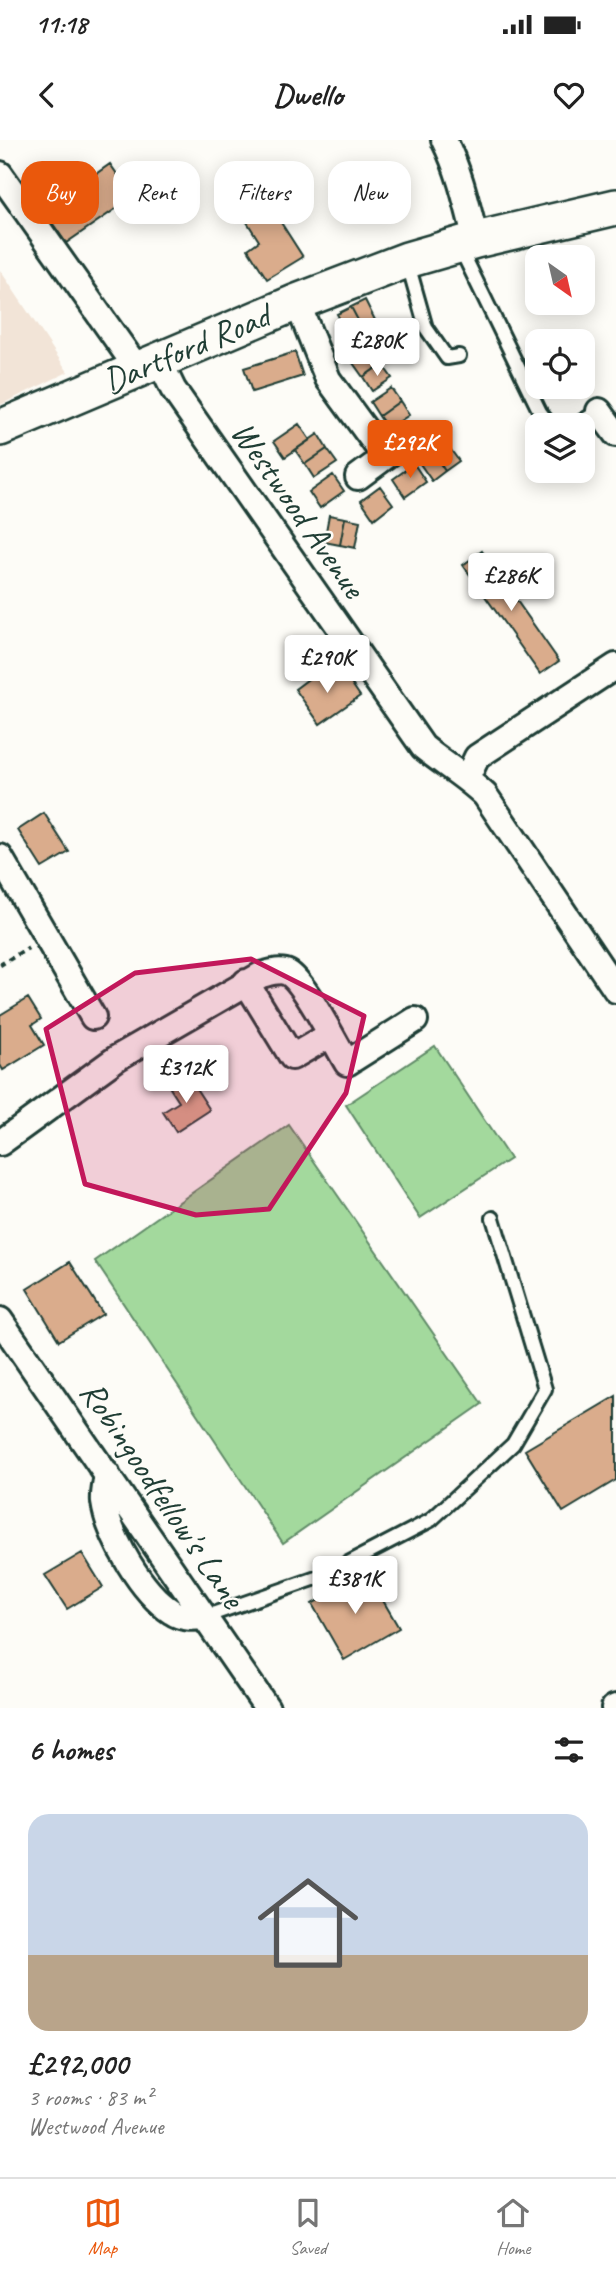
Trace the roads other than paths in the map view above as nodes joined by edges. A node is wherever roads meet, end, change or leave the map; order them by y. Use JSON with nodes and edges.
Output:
{"nodes":[{"id":1,"x":444,"y":140,"type":"edge"},
{"id":2,"x":0,"y":174,"type":"edge"},
{"id":3,"x":616,"y":207,"type":"edge"},
{"id":4,"x":469,"y":242,"type":"junction"},
{"id":5,"x":407,"y":260,"type":"junction"},
{"id":6,"x":297,"y":302,"type":"junction"},
{"id":7,"x":458,"y":356,"type":"dead end"},
{"id":8,"x":148,"y":364,"type":"junction"},
{"id":9,"x":599,"y":411,"type":"joint"},
{"id":10,"x":541,"y":413,"type":"edge"},
{"id":11,"x":595,"y":413,"type":"edge"},
{"id":12,"x":0,"y":428,"type":"edge"},
{"id":13,"x":616,"y":435,"type":"edge"},
{"id":14,"x":408,"y":440,"type":"dead end"},
{"id":15,"x":385,"y":457,"type":"junction"},
{"id":16,"x":358,"y":477,"type":"dead end"},
{"id":17,"x":616,"y":666,"type":"edge"},
{"id":18,"x":467,"y":778,"type":"junction"},
{"id":19,"x":0,"y":858,"type":"edge"},
{"id":20,"x":246,"y":982,"type":"junction"},
{"id":21,"x":616,"y":990,"type":"edge"},
{"id":22,"x":93,"y":1017,"type":"dead end"},
{"id":23,"x":415,"y":1020,"type":"dead end"},
{"id":24,"x":330,"y":1035,"type":"junction"},
{"id":25,"x":0,"y":1143,"type":"edge"},
{"id":26,"x":493,"y":1217,"type":"dead end"},
{"id":27,"x":0,"y":1320,"type":"edge"},
{"id":28,"x":204,"y":1617,"type":"junction"},
{"id":29,"x":268,"y":1708,"type":"edge"}],
"edges":[{"from":1,"to":4,"type":"street"},
{"from":2,"to":8,"type":"street","name":"Westwood Avenue"},
{"from":3,"to":4,"type":"main road","name":"Dartford Road"},
{"from":4,"to":5,"type":"main road","name":"Dartford Road"},
{"from":4,"to":10,"type":"lane"},
{"from":5,"to":6,"type":"main road","name":"Dartford Road"},
{"from":5,"to":7,"type":"lane"},
{"from":6,"to":8,"type":"main road","name":"Dartford Road"},
{"from":6,"to":15,"type":"street"},
{"from":8,"to":12,"type":"main road","name":"Dartford Road"},
{"from":8,"to":18,"type":"street","name":"Westwood Avenue"},
{"from":9,"to":11,"type":"lane"},
{"from":9,"to":13,"type":"street"},
{"from":14,"to":15,"type":"street"},
{"from":15,"to":16,"type":"street"},
{"from":17,"to":18,"type":"street"},
{"from":18,"to":21,"type":"street","name":"Westwood Avenue"},
{"from":19,"to":22,"type":"street"},
{"from":20,"to":24,"type":"street"},
{"from":20,"to":24,"type":"street"},
{"from":20,"to":25,"type":"street"},
{"from":23,"to":24,"type":"street"},
{"from":26,"to":28,"type":"lane"},
{"from":27,"to":28,"type":"street","name":"Robingoodfellow's Lane"},
{"from":28,"to":29,"type":"street","name":"Robingoodfellow's Lane"}]}
